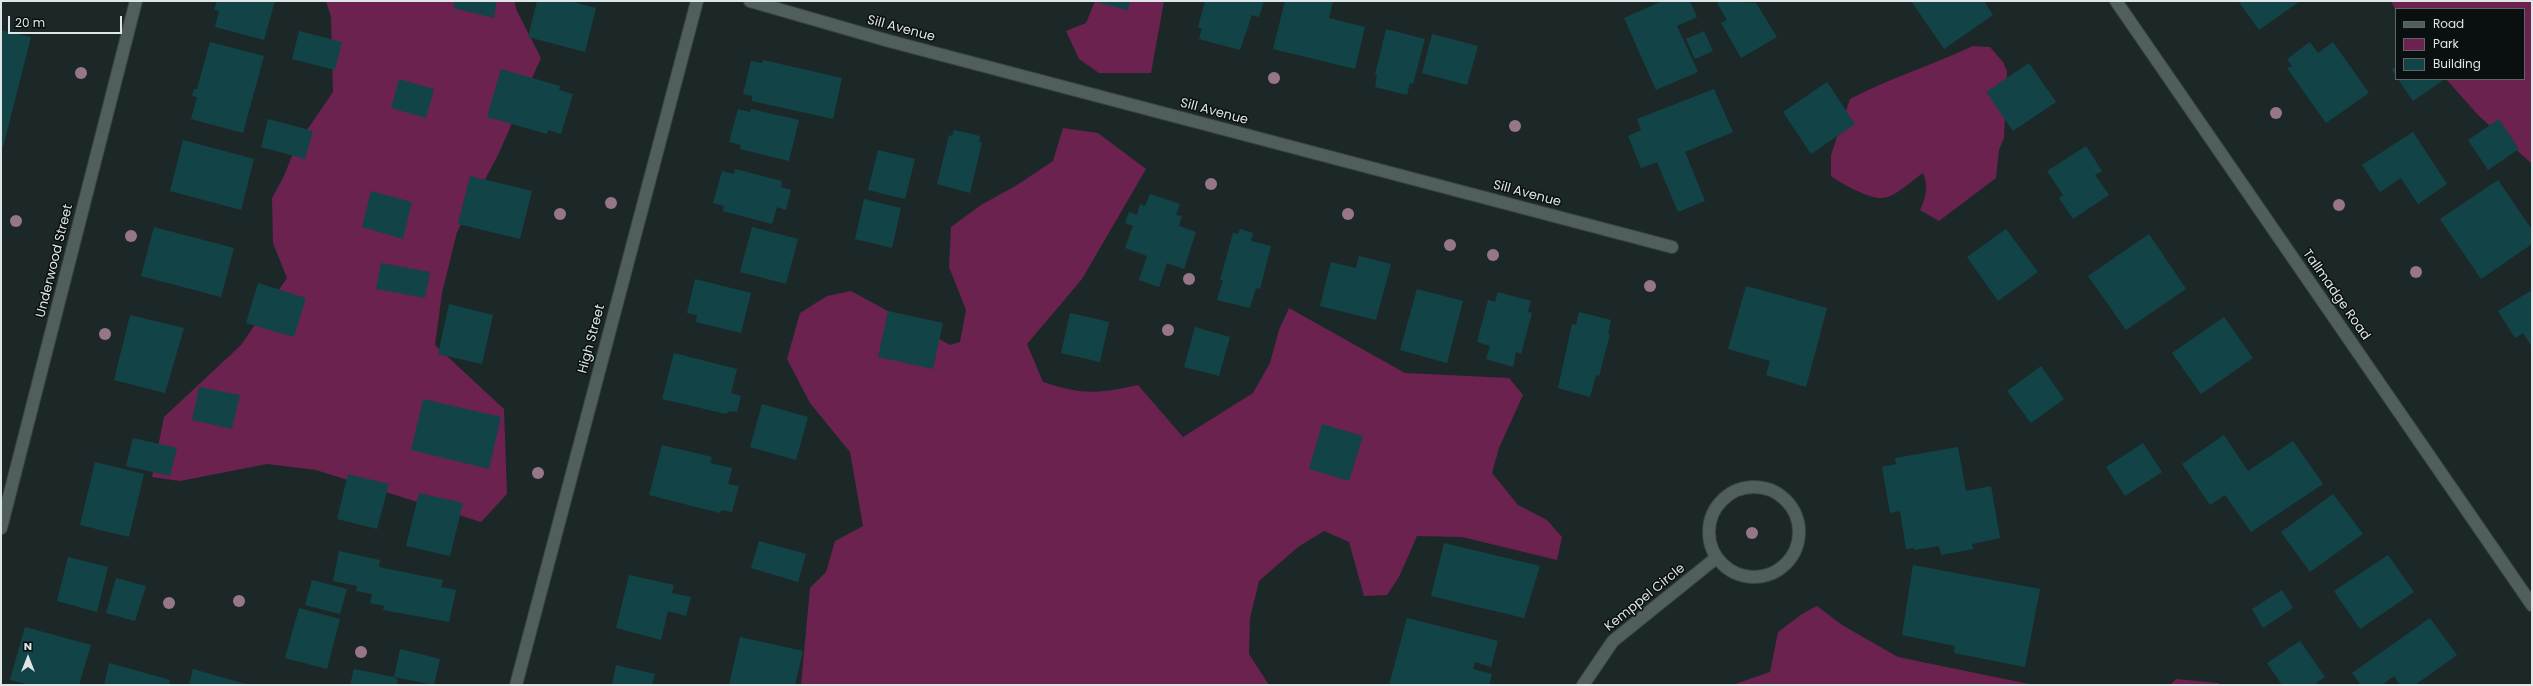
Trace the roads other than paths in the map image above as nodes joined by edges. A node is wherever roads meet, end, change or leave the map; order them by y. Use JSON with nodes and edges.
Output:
{"nodes":[{"id":1,"x":136,"y":1,"type":"edge"},
{"id":2,"x":697,"y":1,"type":"edge"},
{"id":3,"x":750,"y":1,"type":"edge"},
{"id":4,"x":2116,"y":1,"type":"edge"},
{"id":5,"x":1672,"y":247,"type":"dead end"},
{"id":6,"x":1,"y":528,"type":"edge"},
{"id":7,"x":1716,"y":558,"type":"junction"},
{"id":8,"x":2532,"y":604,"type":"edge"},
{"id":9,"x":516,"y":685,"type":"edge"},
{"id":10,"x":1583,"y":685,"type":"edge"}],
"edges":[{"from":1,"to":6,"type":"street","name":"Underwood Street"},
{"from":2,"to":9,"type":"street","name":"High Street"},
{"from":3,"to":5,"type":"street","name":"Sill Avenue"},
{"from":4,"to":8,"type":"street","name":"Tallmadge Road"},
{"from":7,"to":7,"type":"street"},
{"from":7,"to":10,"type":"street","name":"Kemppel Circle"}]}
